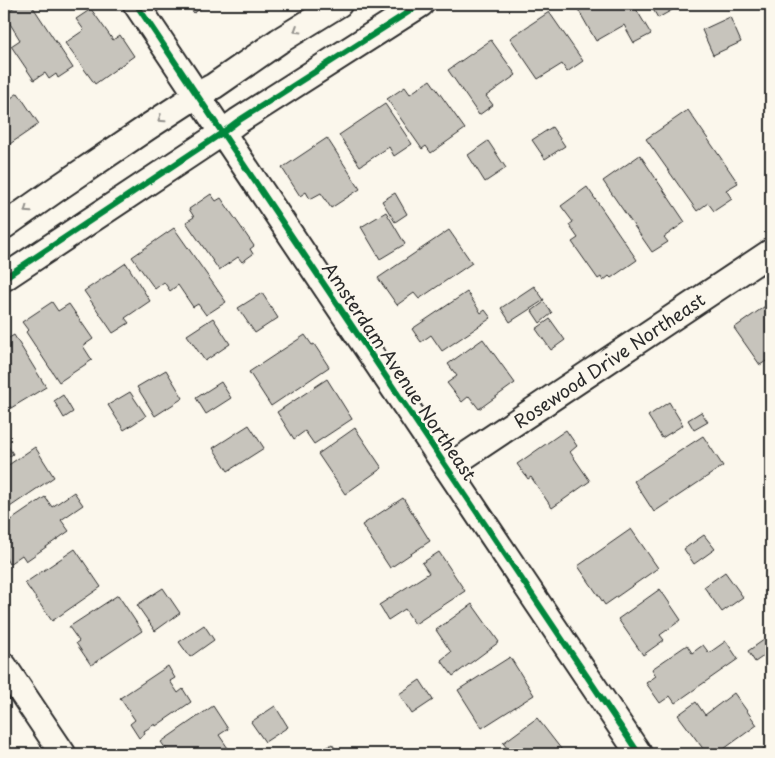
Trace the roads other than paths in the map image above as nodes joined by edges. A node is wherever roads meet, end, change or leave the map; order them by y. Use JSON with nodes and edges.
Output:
{"nodes":[{"id":1,"x":136,"y":4,"type":"edge"},
{"id":2,"x":338,"y":4,"type":"edge"},
{"id":3,"x":421,"y":4,"type":"edge"},
{"id":4,"x":197,"y":95,"type":"junction"},
{"id":5,"x":222,"y":133,"type":"junction"},
{"id":6,"x":4,"y":226,"type":"edge"},
{"id":7,"x":771,"y":252,"type":"edge"},
{"id":8,"x":4,"y":278,"type":"edge"},
{"id":9,"x":447,"y":468,"type":"junction"},
{"id":10,"x":4,"y":666,"type":"edge"},
{"id":11,"x":64,"y":754,"type":"edge"},
{"id":12,"x":639,"y":754,"type":"edge"}],
"edges":[{"from":1,"to":4,"type":"street","name":"Amsterdam Avenue Northeast"},
{"from":2,"to":4,"type":"street","one_way":true},
{"from":3,"to":5,"type":"street"},
{"from":4,"to":5,"type":"street","name":"Amsterdam Avenue Northeast"},
{"from":4,"to":6,"type":"street","one_way":true},
{"from":5,"to":8,"type":"street"},
{"from":5,"to":9,"type":"street","name":"Amsterdam Avenue Northeast"},
{"from":7,"to":9,"type":"street","name":"Rosewood Drive Northeast"},
{"from":9,"to":12,"type":"street","name":"Amsterdam Avenue Northeast"},
{"from":10,"to":11,"type":"street"}]}
